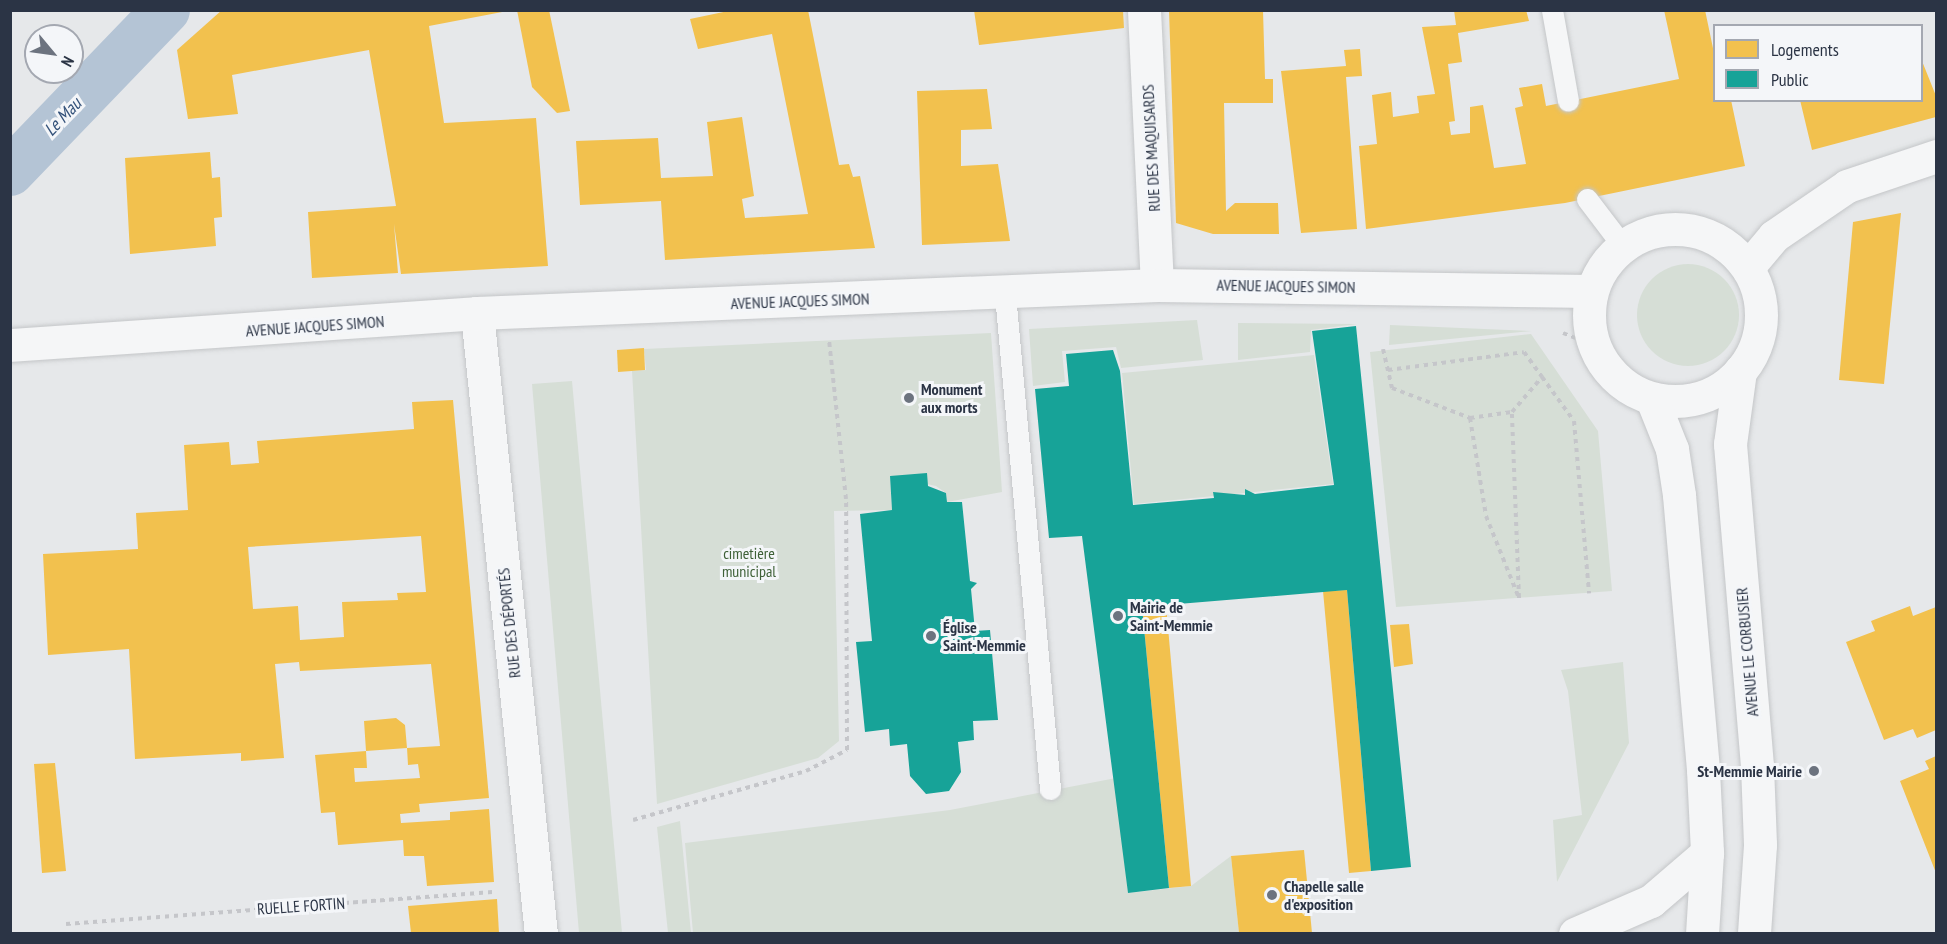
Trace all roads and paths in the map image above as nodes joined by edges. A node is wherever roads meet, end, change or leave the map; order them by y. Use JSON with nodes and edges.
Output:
{"nodes":[{"id":1,"x":1144,"y":10,"type":"edge"},
{"id":2,"x":1552,"y":10,"type":"edge"},
{"id":3,"x":1568,"y":101,"type":"dead end"},
{"id":4,"x":1936,"y":156,"type":"edge"},
{"id":5,"x":1587,"y":199,"type":"dead end"},
{"id":6,"x":1622,"y":245,"type":"junction"},
{"id":7,"x":1748,"y":267,"type":"junction"},
{"id":8,"x":1157,"y":285,"type":"junction"},
{"id":9,"x":1591,"y":291,"type":"junction"},
{"id":10,"x":1005,"y":294,"type":"junction"},
{"id":11,"x":477,"y":313,"type":"junction"},
{"id":12,"x":829,"y":340,"type":"dead end"},
{"id":13,"x":10,"y":345,"type":"edge"},
{"id":14,"x":1383,"y":349,"type":"dead end"},
{"id":15,"x":1388,"y":370,"type":"junction"},
{"id":16,"x":1740,"y":371,"type":"junction"},
{"id":17,"x":1542,"y":377,"type":"junction"},
{"id":18,"x":1652,"y":399,"type":"junction"},
{"id":19,"x":1512,"y":412,"type":"junction"},
{"id":20,"x":1470,"y":418,"type":"junction"},
{"id":21,"x":1588,"y":593,"type":"dead end"},
{"id":22,"x":1050,"y":789,"type":"dead end"},
{"id":23,"x":633,"y":820,"type":"dead end"},
{"id":24,"x":1707,"y":853,"type":"junction"},
{"id":25,"x":536,"y":888,"type":"junction"},
{"id":26,"x":66,"y":924,"type":"dead end"},
{"id":27,"x":541,"y":933,"type":"edge"},
{"id":28,"x":1575,"y":933,"type":"edge"},
{"id":29,"x":1701,"y":933,"type":"edge"},
{"id":30,"x":1754,"y":933,"type":"edge"}],
"edges":[{"from":1,"to":8,"type":"street","name":"RUE DES MAQUISARDS"},
{"from":2,"to":3,"type":"lane"},
{"from":4,"to":7,"type":"street"},
{"from":5,"to":6,"type":"lane"},
{"from":6,"to":7,"type":"street"},
{"from":6,"to":9,"type":"street"},
{"from":7,"to":16,"type":"street"},
{"from":8,"to":9,"type":"street","name":"AVENUE JACQUES SIMON"},
{"from":8,"to":10,"type":"street","name":"AVENUE JACQUES SIMON"},
{"from":9,"to":18,"type":"street"},
{"from":10,"to":11,"type":"street","name":"AVENUE JACQUES SIMON"},
{"from":10,"to":22,"type":"lane"},
{"from":11,"to":13,"type":"street","name":"AVENUE JACQUES SIMON"},
{"from":11,"to":25,"type":"street","name":"RUE DES DÉPORTÉS"},
{"from":12,"to":23,"type":"path"},
{"from":14,"to":15,"type":"path"},
{"from":15,"to":17,"type":"path"},
{"from":15,"to":20,"type":"path"},
{"from":16,"to":18,"type":"street"},
{"from":16,"to":30,"type":"street","name":"AVENUE LE CORBUSIER"},
{"from":17,"to":19,"type":"path"},
{"from":17,"to":21,"type":"path"},
{"from":18,"to":24,"type":"street"},
{"from":19,"to":20,"type":"path"},
{"from":19,"to":20,"type":"path"},
{"from":24,"to":28,"type":"street"},
{"from":24,"to":29,"type":"street"},
{"from":25,"to":26,"type":"path","name":"RUELLE FORTIN"},
{"from":25,"to":27,"type":"street","name":"RUE DES DÉPORTÉS"}]}
